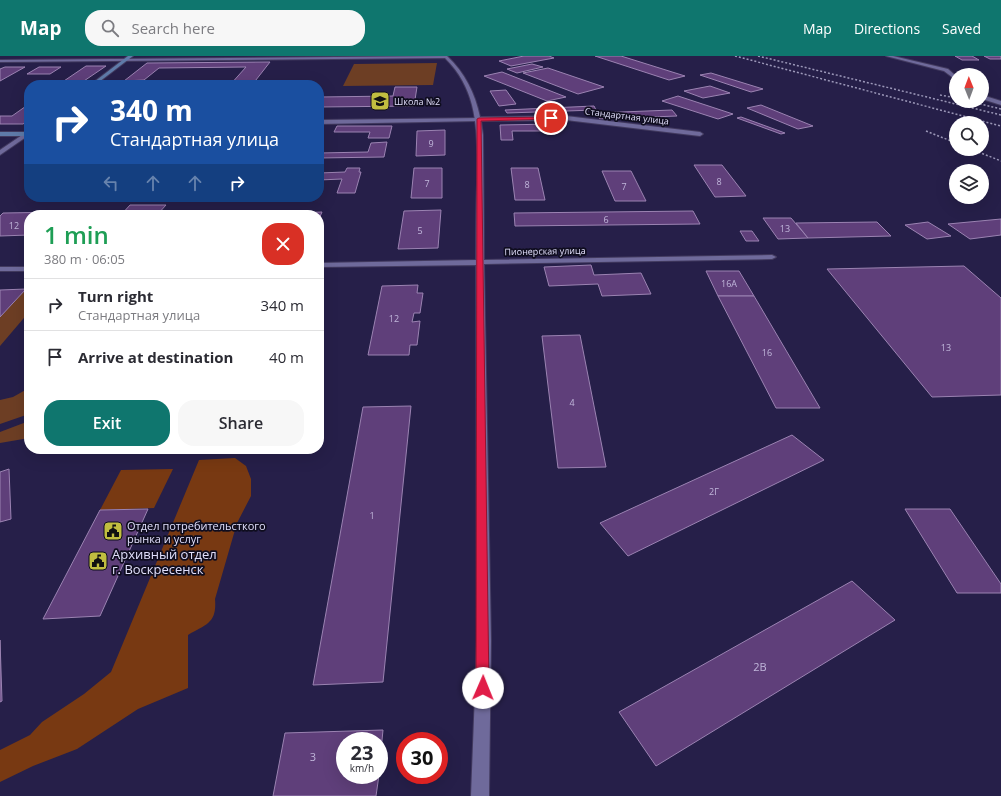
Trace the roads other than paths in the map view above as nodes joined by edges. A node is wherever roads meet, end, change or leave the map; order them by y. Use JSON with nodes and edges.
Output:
{"nodes":[{"id":1,"x":131,"y":56,"type":"edge"},
{"id":2,"x":445,"y":56,"type":"edge"},
{"id":3,"x":888,"y":56,"type":"edge"},
{"id":4,"x":126,"y":60,"type":"junction"},
{"id":5,"x":0,"y":61,"type":"edge"},
{"id":6,"x":949,"y":72,"type":"edge"},
{"id":7,"x":99,"y":80,"type":"edge"},
{"id":8,"x":989,"y":99,"type":"edge"},
{"id":9,"x":1001,"y":103,"type":"edge"},
{"id":10,"x":479,"y":119,"type":"junction"},
{"id":11,"x":324,"y":122,"type":"edge"},
{"id":12,"x":24,"y":133,"type":"edge"},
{"id":13,"x":0,"y":134,"type":"edge"},
{"id":14,"x":700,"y":134,"type":"dead end"},
{"id":15,"x":24,"y":136,"type":"edge"},
{"id":16,"x":0,"y":153,"type":"edge"},
{"id":17,"x":772,"y":257,"type":"dead end"},
{"id":18,"x":481,"y":262,"type":"junction"},
{"id":19,"x":324,"y":265,"type":"edge"},
{"id":20,"x":24,"y":269,"type":"edge"},
{"id":21,"x":0,"y":270,"type":"edge"},
{"id":22,"x":480,"y":796,"type":"edge"}],
"edges":[{"from":1,"to":4,"type":"main road"},
{"from":2,"to":4,"type":"street"},
{"from":2,"to":10,"type":"street"},
{"from":3,"to":6,"type":"street"},
{"from":4,"to":5,"type":"street"},
{"from":4,"to":7,"type":"main road"},
{"from":8,"to":9,"type":"street"},
{"from":10,"to":11,"type":"street","name":"Стандартная улица"},
{"from":10,"to":14,"type":"street","name":"Стандартная улица"},
{"from":10,"to":18,"type":"street"},
{"from":12,"to":13,"type":"main road"},
{"from":15,"to":16,"type":"street"},
{"from":17,"to":18,"type":"street","name":"Пионерская улица"},
{"from":18,"to":19,"type":"street","name":"Пионерская улица"},
{"from":18,"to":22,"type":"street"},
{"from":20,"to":21,"type":"street"}]}
